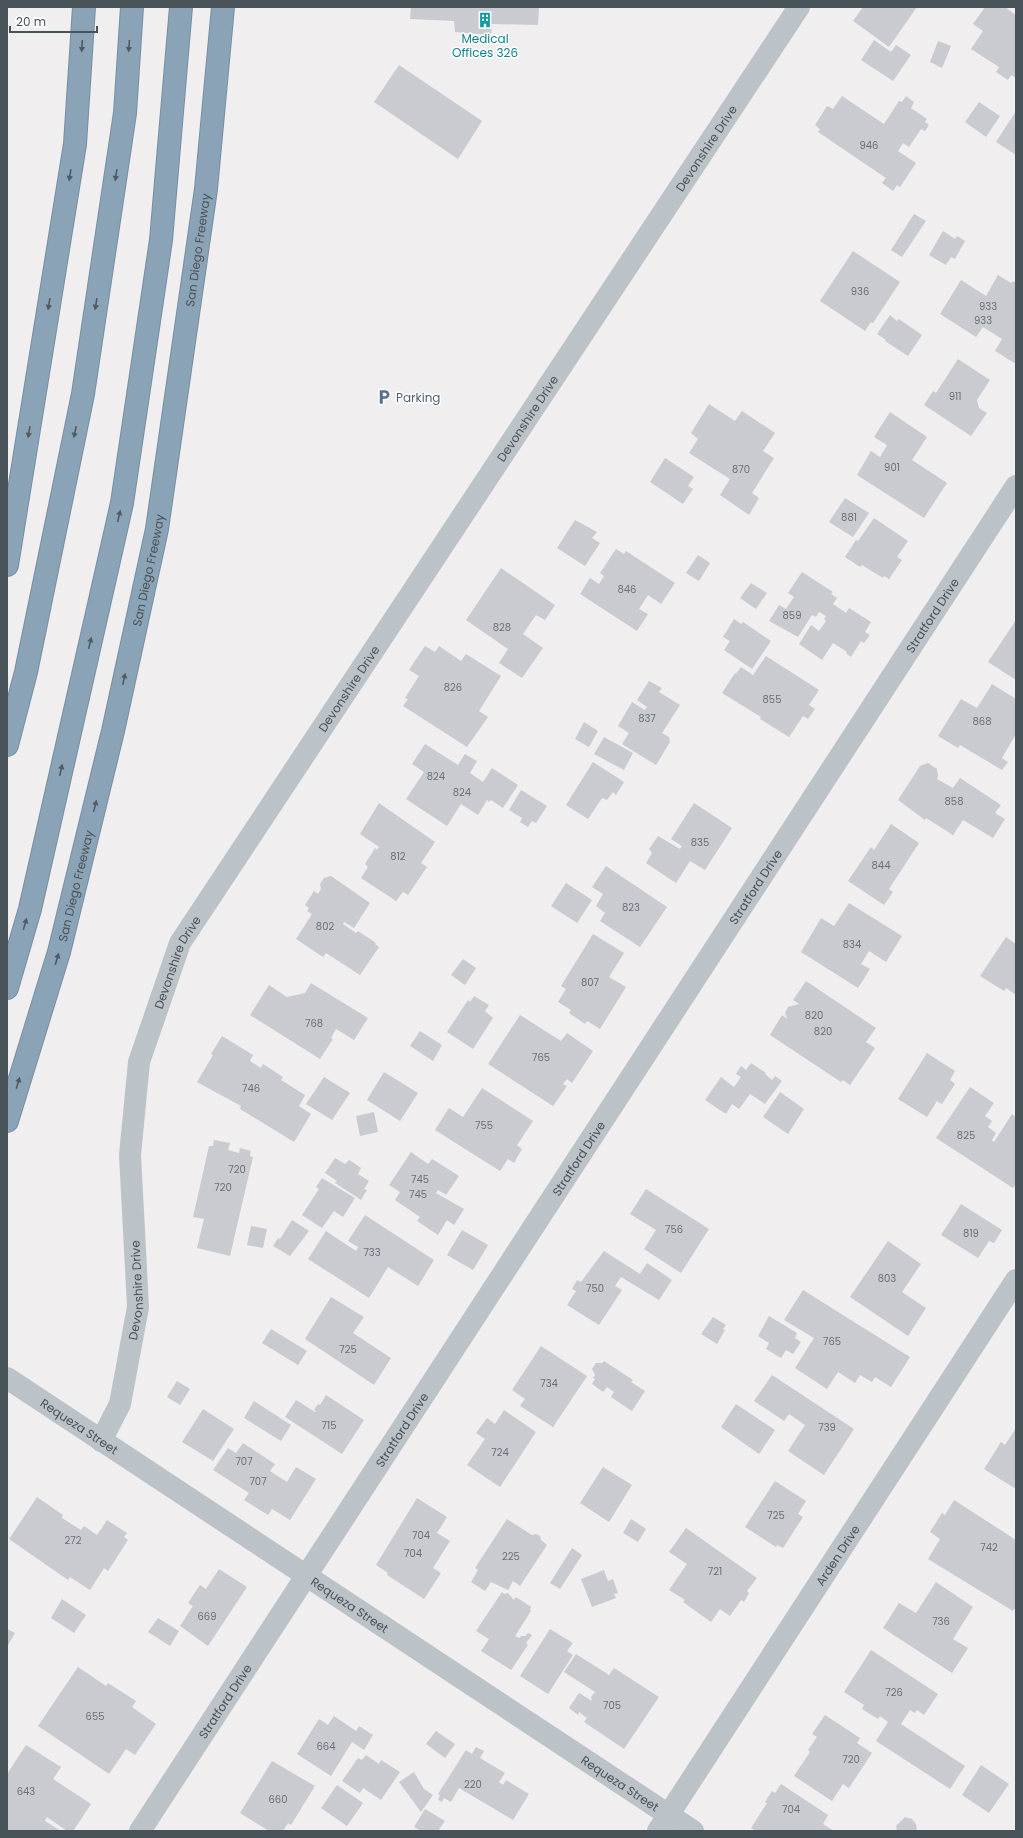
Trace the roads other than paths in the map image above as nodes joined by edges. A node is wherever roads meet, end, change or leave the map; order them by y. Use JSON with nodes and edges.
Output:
{"nodes":[{"id":1,"x":84,"y":7,"type":"edge"},
{"id":2,"x":132,"y":7,"type":"edge"},
{"id":3,"x":181,"y":7,"type":"edge"},
{"id":4,"x":223,"y":7,"type":"edge"},
{"id":5,"x":798,"y":7,"type":"edge"},
{"id":6,"x":1016,"y":486,"type":"edge"},
{"id":7,"x":7,"y":565,"type":"edge"},
{"id":8,"x":7,"y":745,"type":"edge"},
{"id":9,"x":7,"y":988,"type":"edge"},
{"id":10,"x":7,"y":1121,"type":"edge"},
{"id":11,"x":1016,"y":1280,"type":"edge"},
{"id":12,"x":13,"y":1382,"type":"edge"},
{"id":13,"x":101,"y":1441,"type":"junction"},
{"id":14,"x":306,"y":1575,"type":"junction"},
{"id":15,"x":664,"y":1823,"type":"edge"},
{"id":16,"x":140,"y":1831,"type":"edge"},
{"id":17,"x":693,"y":1831,"type":"edge"}],
"edges":[{"from":1,"to":7,"type":"highway","one_way":true},
{"from":2,"to":8,"type":"highway","one_way":true},
{"from":9,"to":3,"type":"highway","one_way":true},
{"from":10,"to":4,"type":"highway","name":"San Diego Freeway","one_way":true},
{"from":5,"to":13,"type":"street","name":"Devonshire Drive"},
{"from":6,"to":14,"type":"street","name":"Stratford Drive"},
{"from":11,"to":15,"type":"street","name":"Arden Drive"},
{"from":12,"to":13,"type":"street","name":"Requeza Street"},
{"from":13,"to":14,"type":"street","name":"Requeza Street"},
{"from":14,"to":15,"type":"street","name":"Requeza Street"},
{"from":14,"to":16,"type":"street","name":"Stratford Drive"},
{"from":15,"to":17,"type":"street","name":"Requeza Street"}]}
